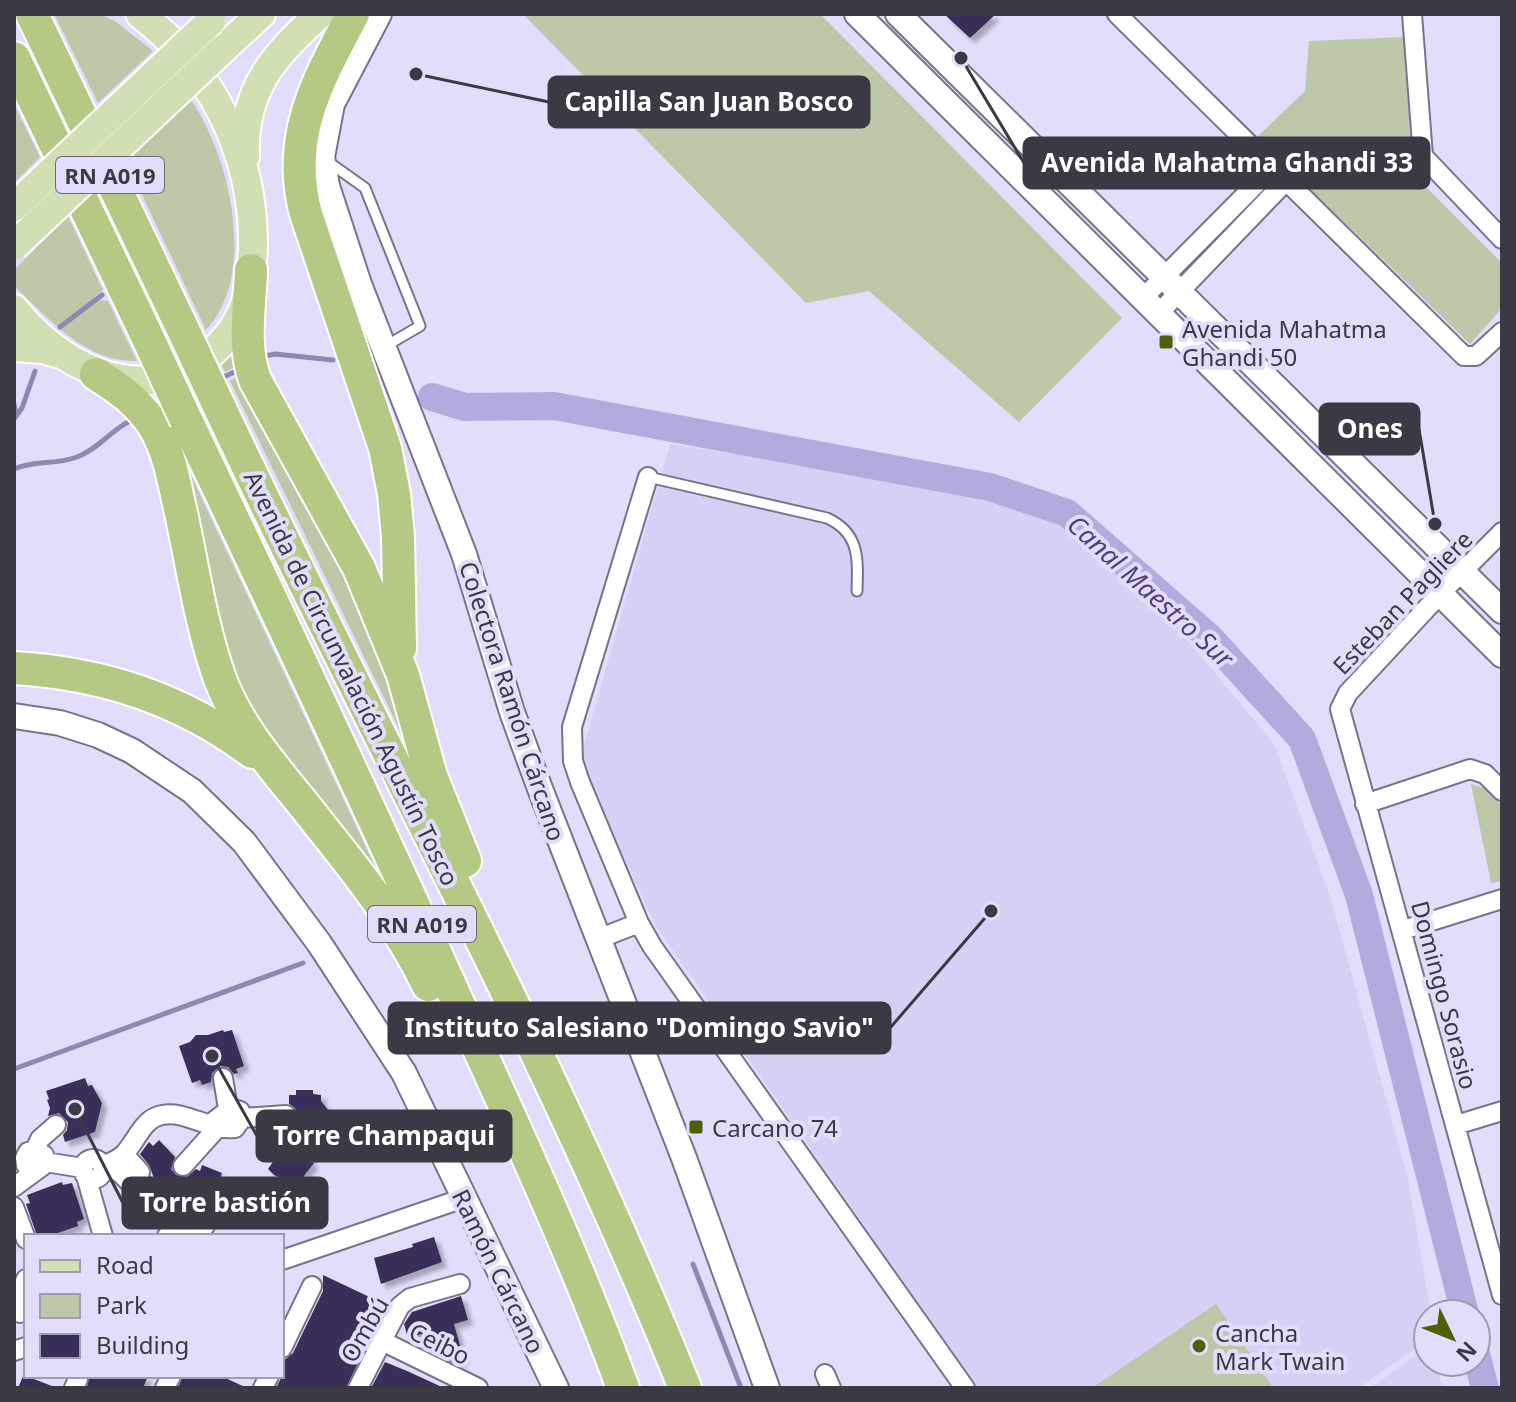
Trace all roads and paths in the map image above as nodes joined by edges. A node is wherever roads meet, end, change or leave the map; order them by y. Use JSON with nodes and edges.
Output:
{"nodes":[{"id":1,"x":141,"y":14,"type":"edge"},
{"id":2,"x":173,"y":14,"type":"edge"},
{"id":3,"x":261,"y":14,"type":"edge"},
{"id":4,"x":320,"y":14,"type":"edge"},
{"id":5,"x":353,"y":14,"type":"edge"},
{"id":6,"x":379,"y":14,"type":"edge"},
{"id":7,"x":857,"y":14,"type":"edge"},
{"id":8,"x":1117,"y":14,"type":"edge"},
{"id":9,"x":1412,"y":14,"type":"edge"},
{"id":10,"x":906,"y":17,"type":"edge"},
{"id":11,"x":215,"y":18,"type":"edge"},
{"id":12,"x":36,"y":22,"type":"edge"},
{"id":13,"x":14,"y":58,"type":"edge"},
{"id":14,"x":322,"y":157,"type":"junction"},
{"id":15,"x":1279,"y":175,"type":"junction"},
{"id":16,"x":248,"y":190,"type":"junction"},
{"id":17,"x":14,"y":207,"type":"edge"},
{"id":18,"x":1502,"y":239,"type":"edge"},
{"id":19,"x":14,"y":246,"type":"edge"},
{"id":20,"x":251,"y":270,"type":"junction"},
{"id":21,"x":1171,"y":286,"type":"junction"},
{"id":22,"x":1150,"y":306,"type":"junction"},
{"id":23,"x":14,"y":309,"type":"edge"},
{"id":24,"x":1502,"y":332,"type":"edge"},
{"id":25,"x":14,"y":347,"type":"edge"},
{"id":26,"x":384,"y":347,"type":"junction"},
{"id":27,"x":65,"y":356,"type":"junction"},
{"id":28,"x":96,"y":374,"type":"junction"},
{"id":29,"x":648,"y":477,"type":"joint"},
{"id":30,"x":1502,"y":532,"type":"edge"},
{"id":31,"x":1462,"y":573,"type":"junction"},
{"id":32,"x":857,"y":591,"type":"dead end"},
{"id":33,"x":1440,"y":594,"type":"junction"},
{"id":34,"x":1502,"y":611,"type":"edge"},
{"id":35,"x":1502,"y":655,"type":"edge"},
{"id":36,"x":14,"y":668,"type":"edge"},
{"id":37,"x":403,"y":675,"type":"junction"},
{"id":38,"x":1340,"y":709,"type":"joint"},
{"id":39,"x":14,"y":716,"type":"edge"},
{"id":40,"x":279,"y":775,"type":"junction"},
{"id":41,"x":1502,"y":791,"type":"edge"},
{"id":42,"x":1365,"y":804,"type":"junction"},
{"id":43,"x":1502,"y":899,"type":"edge"},
{"id":44,"x":639,"y":923,"type":"junction"},
{"id":45,"x":1403,"y":930,"type":"junction"},
{"id":46,"x":598,"y":939,"type":"junction"},
{"id":47,"x":223,"y":1078,"type":"dead end"},
{"id":48,"x":1502,"y":1111,"type":"edge"},
{"id":49,"x":235,"y":1113,"type":"junction"},
{"id":50,"x":286,"y":1115,"type":"dead end"},
{"id":51,"x":56,"y":1125,"type":"dead end"},
{"id":52,"x":1456,"y":1125,"type":"junction"},
{"id":53,"x":214,"y":1126,"type":"junction"},
{"id":54,"x":124,"y":1154,"type":"junction"},
{"id":55,"x":586,"y":1155,"type":"junction"},
{"id":56,"x":32,"y":1159,"type":"edge"},
{"id":57,"x":183,"y":1166,"type":"dead end"},
{"id":58,"x":90,"y":1170,"type":"junction"},
{"id":59,"x":14,"y":1187,"type":"edge"},
{"id":60,"x":45,"y":1188,"type":"dead end"},
{"id":61,"x":147,"y":1200,"type":"dead end"},
{"id":62,"x":456,"y":1201,"type":"junction"},
{"id":63,"x":14,"y":1207,"type":"edge"},
{"id":64,"x":24,"y":1234,"type":"edge"},
{"id":65,"x":103,"y":1234,"type":"edge"},
{"id":66,"x":173,"y":1234,"type":"edge"},
{"id":67,"x":1496,"y":1254,"type":"edge"},
{"id":68,"x":284,"y":1259,"type":"edge"},
{"id":69,"x":460,"y":1284,"type":"dead end"},
{"id":70,"x":312,"y":1286,"type":"dead end"},
{"id":71,"x":583,"y":1286,"type":"junction"},
{"id":72,"x":1502,"y":1295,"type":"edge"},
{"id":73,"x":382,"y":1341,"type":"junction"},
{"id":74,"x":284,"y":1344,"type":"edge"},
{"id":75,"x":358,"y":1388,"type":"edge"},
{"id":76,"x":478,"y":1388,"type":"edge"},
{"id":77,"x":538,"y":1388,"type":"edge"},
{"id":78,"x":556,"y":1388,"type":"edge"},
{"id":79,"x":623,"y":1388,"type":"edge"},
{"id":80,"x":685,"y":1388,"type":"edge"},
{"id":81,"x":767,"y":1388,"type":"edge"},
{"id":82,"x":965,"y":1388,"type":"edge"}],
"edges":[{"from":1,"to":2,"type":"main road"},
{"from":1,"to":16,"type":"main road"},
{"from":3,"to":19,"type":"main road","bridge":true},
{"from":4,"to":16,"type":"main road"},
{"from":5,"to":37,"type":"highway"},
{"from":6,"to":14,"type":"main road","name":"Colectora Ramón Cárcano"},
{"from":7,"to":22,"type":"main road"},
{"from":8,"to":15,"type":"street"},
{"from":9,"to":18,"type":"street"},
{"from":10,"to":21,"type":"main road"},
{"from":11,"to":17,"type":"main road","bridge":true},
{"from":12,"to":55,"type":"highway","name":"Avenida de Circunvalación Agustín Tosco","number":"RN A019","bridge":true},
{"from":13,"to":71,"type":"highway","name":"Avenida de Circunvalación Agustín Tosco","number":"RN A019","bridge":true},
{"from":14,"to":26,"type":"main road","name":"Colectora Ramón Cárcano"},
{"from":14,"to":26,"type":"lane"},
{"from":15,"to":21,"type":"street"},
{"from":15,"to":24,"type":"street"},
{"from":16,"to":20,"type":"main road"},
{"from":20,"to":28,"type":"main road"},
{"from":20,"to":37,"type":"highway"},
{"from":21,"to":22,"type":"street"},
{"from":21,"to":31,"type":"main road"},
{"from":22,"to":33,"type":"main road"},
{"from":23,"to":27,"type":"main road"},
{"from":25,"to":27,"type":"main road"},
{"from":26,"to":46,"type":"main road","name":"Colectora Ramón Cárcano"},
{"from":27,"to":28,"type":"main road"},
{"from":28,"to":40,"type":"highway"},
{"from":29,"to":32,"type":"lane"},
{"from":29,"to":44,"type":"street"},
{"from":30,"to":31,"type":"street","name":"Esteban Pagliere"},
{"from":31,"to":33,"type":"street","name":"Esteban Pagliere"},
{"from":31,"to":34,"type":"main road"},
{"from":33,"to":35,"type":"main road"},
{"from":33,"to":38,"type":"street","name":"Esteban Pagliere"},
{"from":36,"to":40,"type":"highway"},
{"from":37,"to":55,"type":"highway"},
{"from":38,"to":42,"type":"street","name":"Domingo Sorasio"},
{"from":39,"to":62,"type":"main road","name":"Ramón Cárcano"},
{"from":40,"to":71,"type":"highway"},
{"from":41,"to":42,"type":"street"},
{"from":42,"to":45,"type":"street","name":"Domingo Sorasio"},
{"from":43,"to":45,"type":"street"},
{"from":44,"to":46,"type":"street"},
{"from":44,"to":82,"type":"street"},
{"from":45,"to":52,"type":"street","name":"Domingo Sorasio"},
{"from":46,"to":81,"type":"main road","name":"Colectora Ramón Cárcano"},
{"from":47,"to":49,"type":"street"},
{"from":48,"to":52,"type":"street"},
{"from":49,"to":50,"type":"street"},
{"from":49,"to":53,"type":"street"},
{"from":51,"to":56,"type":"street"},
{"from":52,"to":67,"type":"street","name":"Domingo Sorasio"},
{"from":53,"to":54,"type":"street"},
{"from":53,"to":57,"type":"street"},
{"from":54,"to":58,"type":"street"},
{"from":54,"to":66,"type":"street"},
{"from":55,"to":80,"type":"highway","name":"Avenida de Circunvalación Agustín Tosco","number":"RN A019"},
{"from":56,"to":58,"type":"street"},
{"from":56,"to":59,"type":"street"},
{"from":56,"to":60,"type":"street"},
{"from":58,"to":61,"type":"street"},
{"from":58,"to":65,"type":"street"},
{"from":62,"to":68,"type":"street"},
{"from":62,"to":77,"type":"main road","name":"Ramón Cárcano"},
{"from":62,"to":78,"type":"main road","name":"Ramón Cárcano"},
{"from":63,"to":64,"type":"street"},
{"from":67,"to":72,"type":"street","name":"Domingo Sorasio"},
{"from":69,"to":73,"type":"street","name":"Ombú"},
{"from":70,"to":74,"type":"street"},
{"from":71,"to":79,"type":"highway","name":"Avenida de Circunvalación Agustín Tosco","number":"RN A019"},
{"from":73,"to":75,"type":"street","name":"Ombú"},
{"from":73,"to":76,"type":"street","name":"Ceibo"}]}
